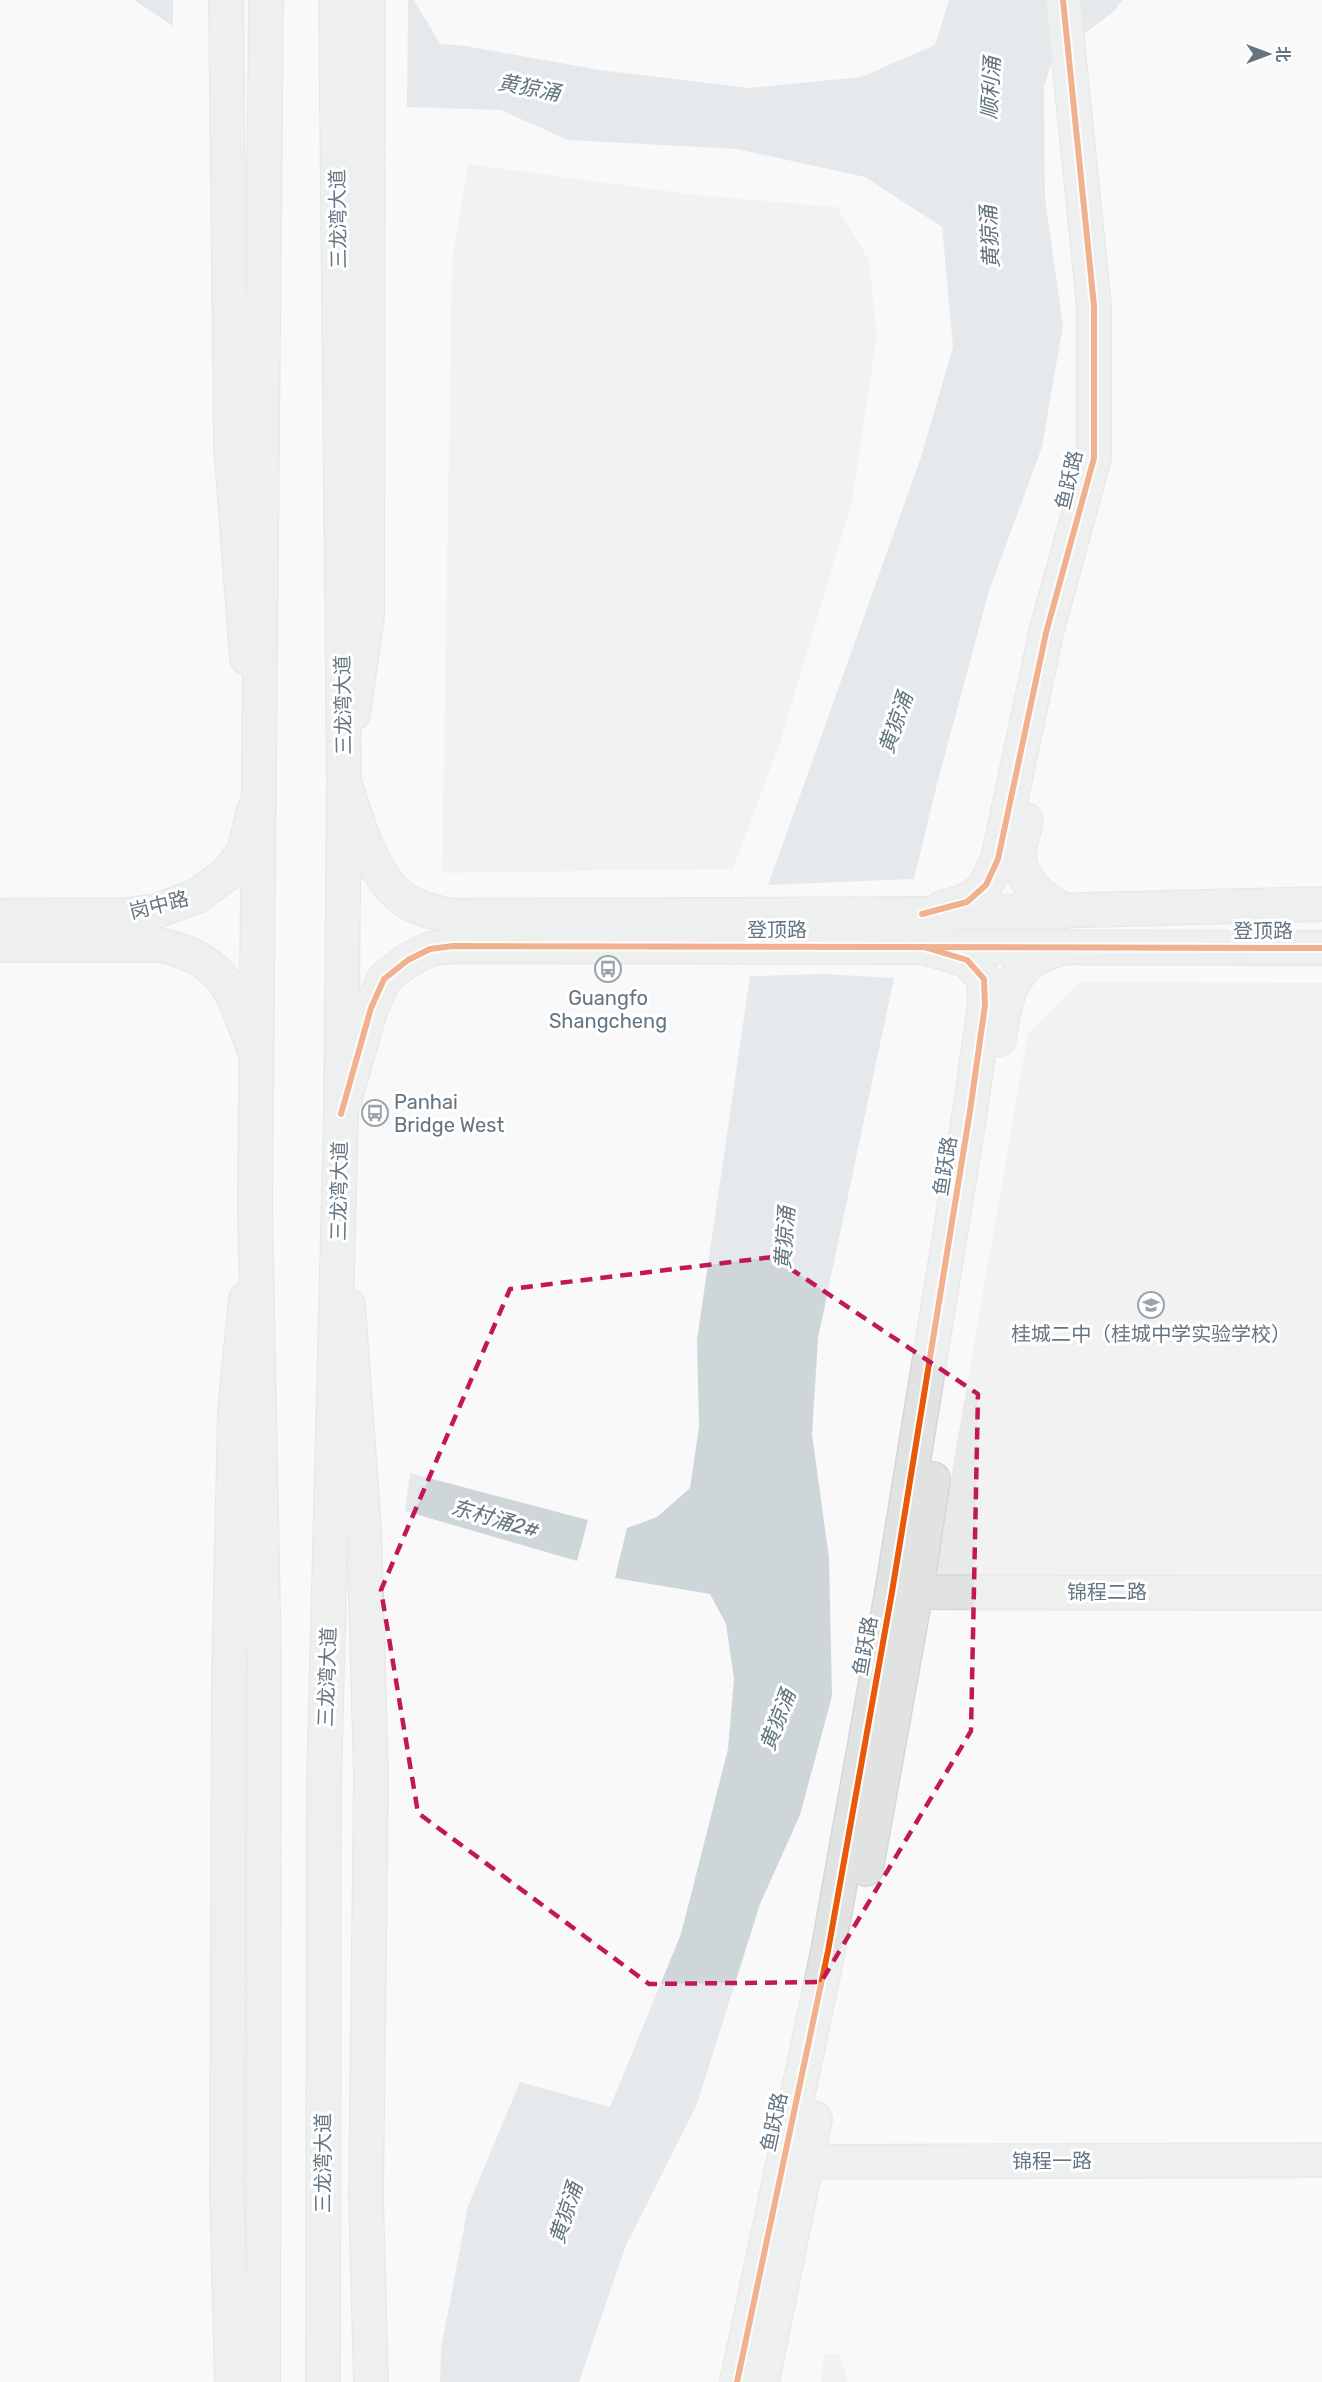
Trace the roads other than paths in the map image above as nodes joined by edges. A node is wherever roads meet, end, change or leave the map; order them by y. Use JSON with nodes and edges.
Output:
{"nodes":[{"id":1,"x":226,"y":0,"type":"edge"},
{"id":2,"x":266,"y":0,"type":"edge"},
{"id":3,"x":336,"y":0,"type":"edge"},
{"id":4,"x":368,"y":0,"type":"edge"},
{"id":5,"x":1063,"y":0,"type":"edge"},
{"id":6,"x":1083,"y":0,"type":"edge"},
{"id":7,"x":344,"y":781,"type":"junction"},
{"id":8,"x":258,"y":797,"type":"junction"},
{"id":9,"x":1322,"y":904,"type":"edge"},
{"id":10,"x":156,"y":911,"type":"junction"},
{"id":11,"x":1065,"y":911,"type":"junction"},
{"id":12,"x":922,"y":914,"type":"junction"},
{"id":13,"x":0,"y":916,"type":"edge"},
{"id":14,"x":452,"y":931,"type":"junction"},
{"id":15,"x":0,"y":945,"type":"edge"},
{"id":16,"x":160,"y":945,"type":"junction"},
{"id":17,"x":924,"y":947,"type":"junction"},
{"id":18,"x":1063,"y":947,"type":"junction"},
{"id":19,"x":1322,"y":948,"type":"edge"},
{"id":20,"x":255,"y":1054,"type":"junction"},
{"id":21,"x":341,"y":1114,"type":"junction"},
{"id":22,"x":339,"y":1173,"type":"junction"},
{"id":23,"x":255,"y":1204,"type":"junction"},
{"id":24,"x":904,"y":1592,"type":"junction"},
{"id":25,"x":1322,"y":1593,"type":"edge"},
{"id":26,"x":1322,"y":2160,"type":"edge"},
{"id":27,"x":794,"y":2162,"type":"junction"},
{"id":28,"x":232,"y":2382,"type":"edge"},
{"id":29,"x":263,"y":2382,"type":"edge"},
{"id":30,"x":323,"y":2382,"type":"edge"},
{"id":31,"x":371,"y":2382,"type":"edge"},
{"id":32,"x":737,"y":2382,"type":"edge"},
{"id":33,"x":762,"y":2382,"type":"edge"}],
"edges":[{"from":1,"to":8,"type":"main road"},
{"from":2,"to":8,"type":"main road"},
{"from":3,"to":7,"type":"main road","name":"三龙湾大道"},
{"from":4,"to":7,"type":"main road"},
{"from":5,"to":12,"type":"main road","name":"鱼跃路"},
{"from":6,"to":11,"type":"main road","name":"鱼跃路"},
{"from":7,"to":14,"type":"main road","name":"登顶路"},
{"from":7,"to":21,"type":"main road","name":"三龙湾大道"},
{"from":8,"to":10,"type":"main road","name":"岗中路"},
{"from":8,"to":20,"type":"main road"},
{"from":9,"to":11,"type":"main road","name":"登顶路"},
{"from":10,"to":13,"type":"main road","name":"岗中路"},
{"from":10,"to":16,"type":"main road"},
{"from":11,"to":12,"type":"main road","name":"登顶路"},
{"from":12,"to":14,"type":"main road","name":"登顶路"},
{"from":14,"to":17,"type":"main road","name":"登顶路"},
{"from":14,"to":21,"type":"main road","name":"登顶路"},
{"from":15,"to":16,"type":"main road","name":"岗中路"},
{"from":16,"to":20,"type":"main road","name":"岗中路"},
{"from":17,"to":18,"type":"main road","name":"登顶路"},
{"from":17,"to":24,"type":"main road","name":"鱼跃路"},
{"from":18,"to":19,"type":"main road","name":"登顶路"},
{"from":18,"to":24,"type":"main road","name":"鱼跃路"},
{"from":20,"to":23,"type":"main road"},
{"from":21,"to":22,"type":"main road","name":"三龙湾大道"},
{"from":22,"to":30,"type":"main road","name":"三龙湾大道"},
{"from":22,"to":31,"type":"main road"},
{"from":23,"to":28,"type":"main road"},
{"from":23,"to":29,"type":"main road"},
{"from":24,"to":25,"type":"main road","name":"锦程二路"},
{"from":24,"to":27,"type":"main road","name":"鱼跃路"},
{"from":26,"to":27,"type":"main road","name":"锦程一路"},
{"from":27,"to":32,"type":"main road","name":"鱼跃路"},
{"from":27,"to":33,"type":"main road","name":"鱼跃路"}]}
